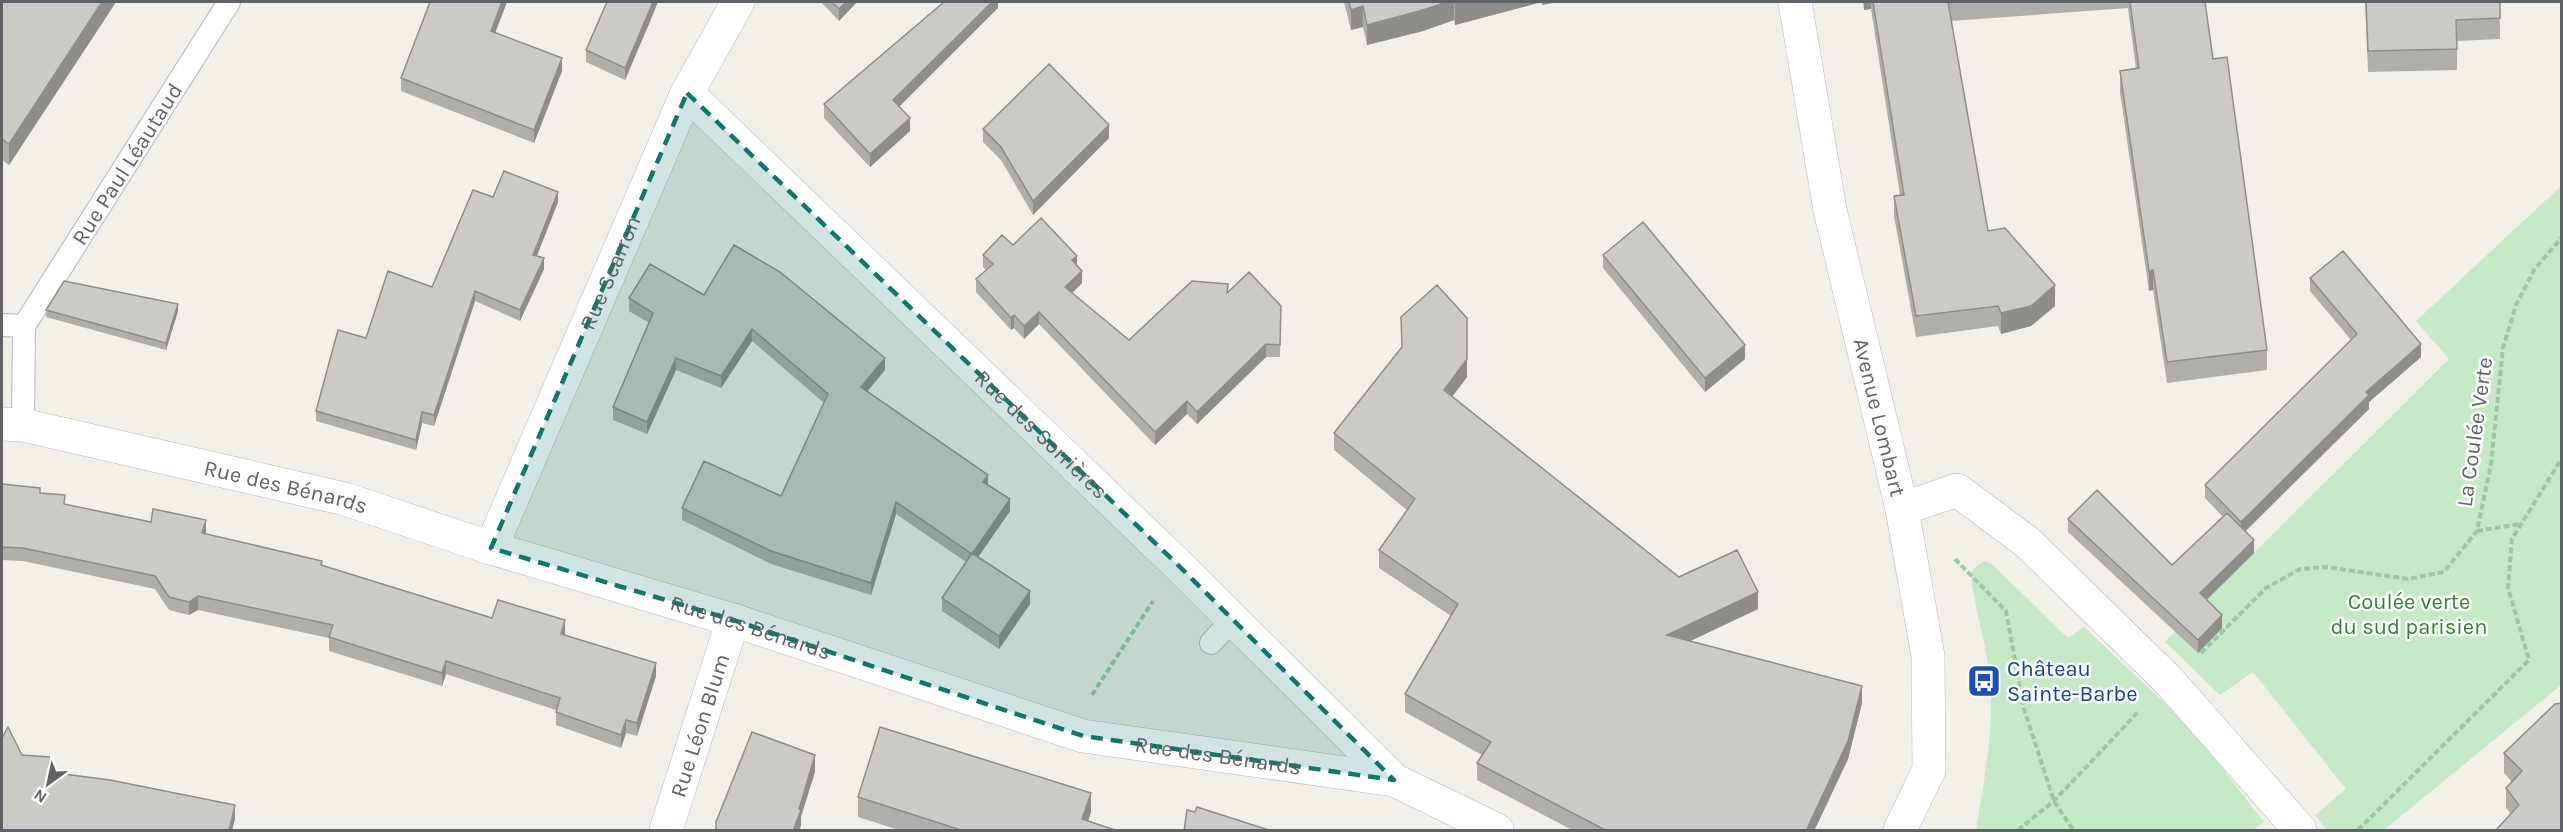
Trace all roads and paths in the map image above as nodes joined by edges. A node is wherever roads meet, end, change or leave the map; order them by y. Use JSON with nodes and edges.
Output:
{"nodes":[{"id":1,"x":229,"y":2,"type":"edge"},
{"id":2,"x":738,"y":2,"type":"edge"},
{"id":3,"x":1795,"y":2,"type":"edge"},
{"id":4,"x":687,"y":93,"type":"junction"},
{"id":5,"x":2562,"y":237,"type":"edge"},
{"id":6,"x":2,"y":325,"type":"edge"},
{"id":7,"x":24,"y":326,"type":"junction"},
{"id":8,"x":12,"y":425,"type":"edge"},
{"id":9,"x":2562,"y":458,"type":"edge"},
{"id":10,"x":1902,"y":509,"type":"junction"},
{"id":11,"x":2521,"y":524,"type":"junction"},
{"id":12,"x":2477,"y":531,"type":"junction"},
{"id":13,"x":491,"y":548,"type":"junction"},
{"id":14,"x":1954,"y":558,"type":"dead end"},
{"id":15,"x":1177,"y":564,"type":"junction"},
{"id":16,"x":733,"y":620,"type":"junction"},
{"id":17,"x":2168,"y":680,"type":"junction"},
{"id":18,"x":1069,"y":731,"type":"junction"},
{"id":19,"x":1394,"y":780,"type":"junction"},
{"id":20,"x":2054,"y":801,"type":"junction"},
{"id":21,"x":666,"y":831,"type":"edge"},
{"id":22,"x":1497,"y":831,"type":"edge"},
{"id":23,"x":1900,"y":831,"type":"edge"},
{"id":24,"x":2018,"y":831,"type":"edge"},
{"id":25,"x":2073,"y":831,"type":"edge"},
{"id":26,"x":2300,"y":831,"type":"edge"},
{"id":27,"x":2358,"y":831,"type":"edge"}],
"edges":[{"from":1,"to":7,"type":"lane","name":"Rue Paul Léautaud"},
{"from":2,"to":4,"type":"street","name":"Rue Scarron"},
{"from":3,"to":10,"type":"street","name":"Avenue Lombart"},
{"from":4,"to":13,"type":"street","name":"Rue Scarron"},
{"from":4,"to":15,"type":"street","name":"Rue des Sorrières"},
{"from":5,"to":12,"type":"path","name":"La Coulée Verte"},
{"from":6,"to":7,"type":"lane"},
{"from":7,"to":8,"type":"lane"},
{"from":8,"to":13,"type":"street","name":"Rue des Bénards"},
{"from":9,"to":11,"type":"path"},
{"from":10,"to":17,"type":"street"},
{"from":10,"to":23,"type":"street","name":"Avenue Lombart"},
{"from":11,"to":12,"type":"path"},
{"from":11,"to":27,"type":"path"},
{"from":12,"to":17,"type":"path","name":"La Coulée Verte"},
{"from":13,"to":16,"type":"street","name":"Rue des Bénards"},
{"from":14,"to":20,"type":"path"},
{"from":15,"to":18,"type":"path"},
{"from":15,"to":19,"type":"street","name":"Rue des Sorrières"},
{"from":16,"to":18,"type":"street","name":"Rue des Bénards"},
{"from":16,"to":21,"type":"street","name":"Rue Léon Blum"},
{"from":17,"to":20,"type":"path","name":"La Coulée Verte"},
{"from":17,"to":26,"type":"street"},
{"from":18,"to":19,"type":"street","name":"Rue des Bénards"},
{"from":19,"to":22,"type":"street","name":"Rue des Bénards"},
{"from":20,"to":24,"type":"path","name":"La Coulée Verte"},
{"from":20,"to":25,"type":"path"}]}
